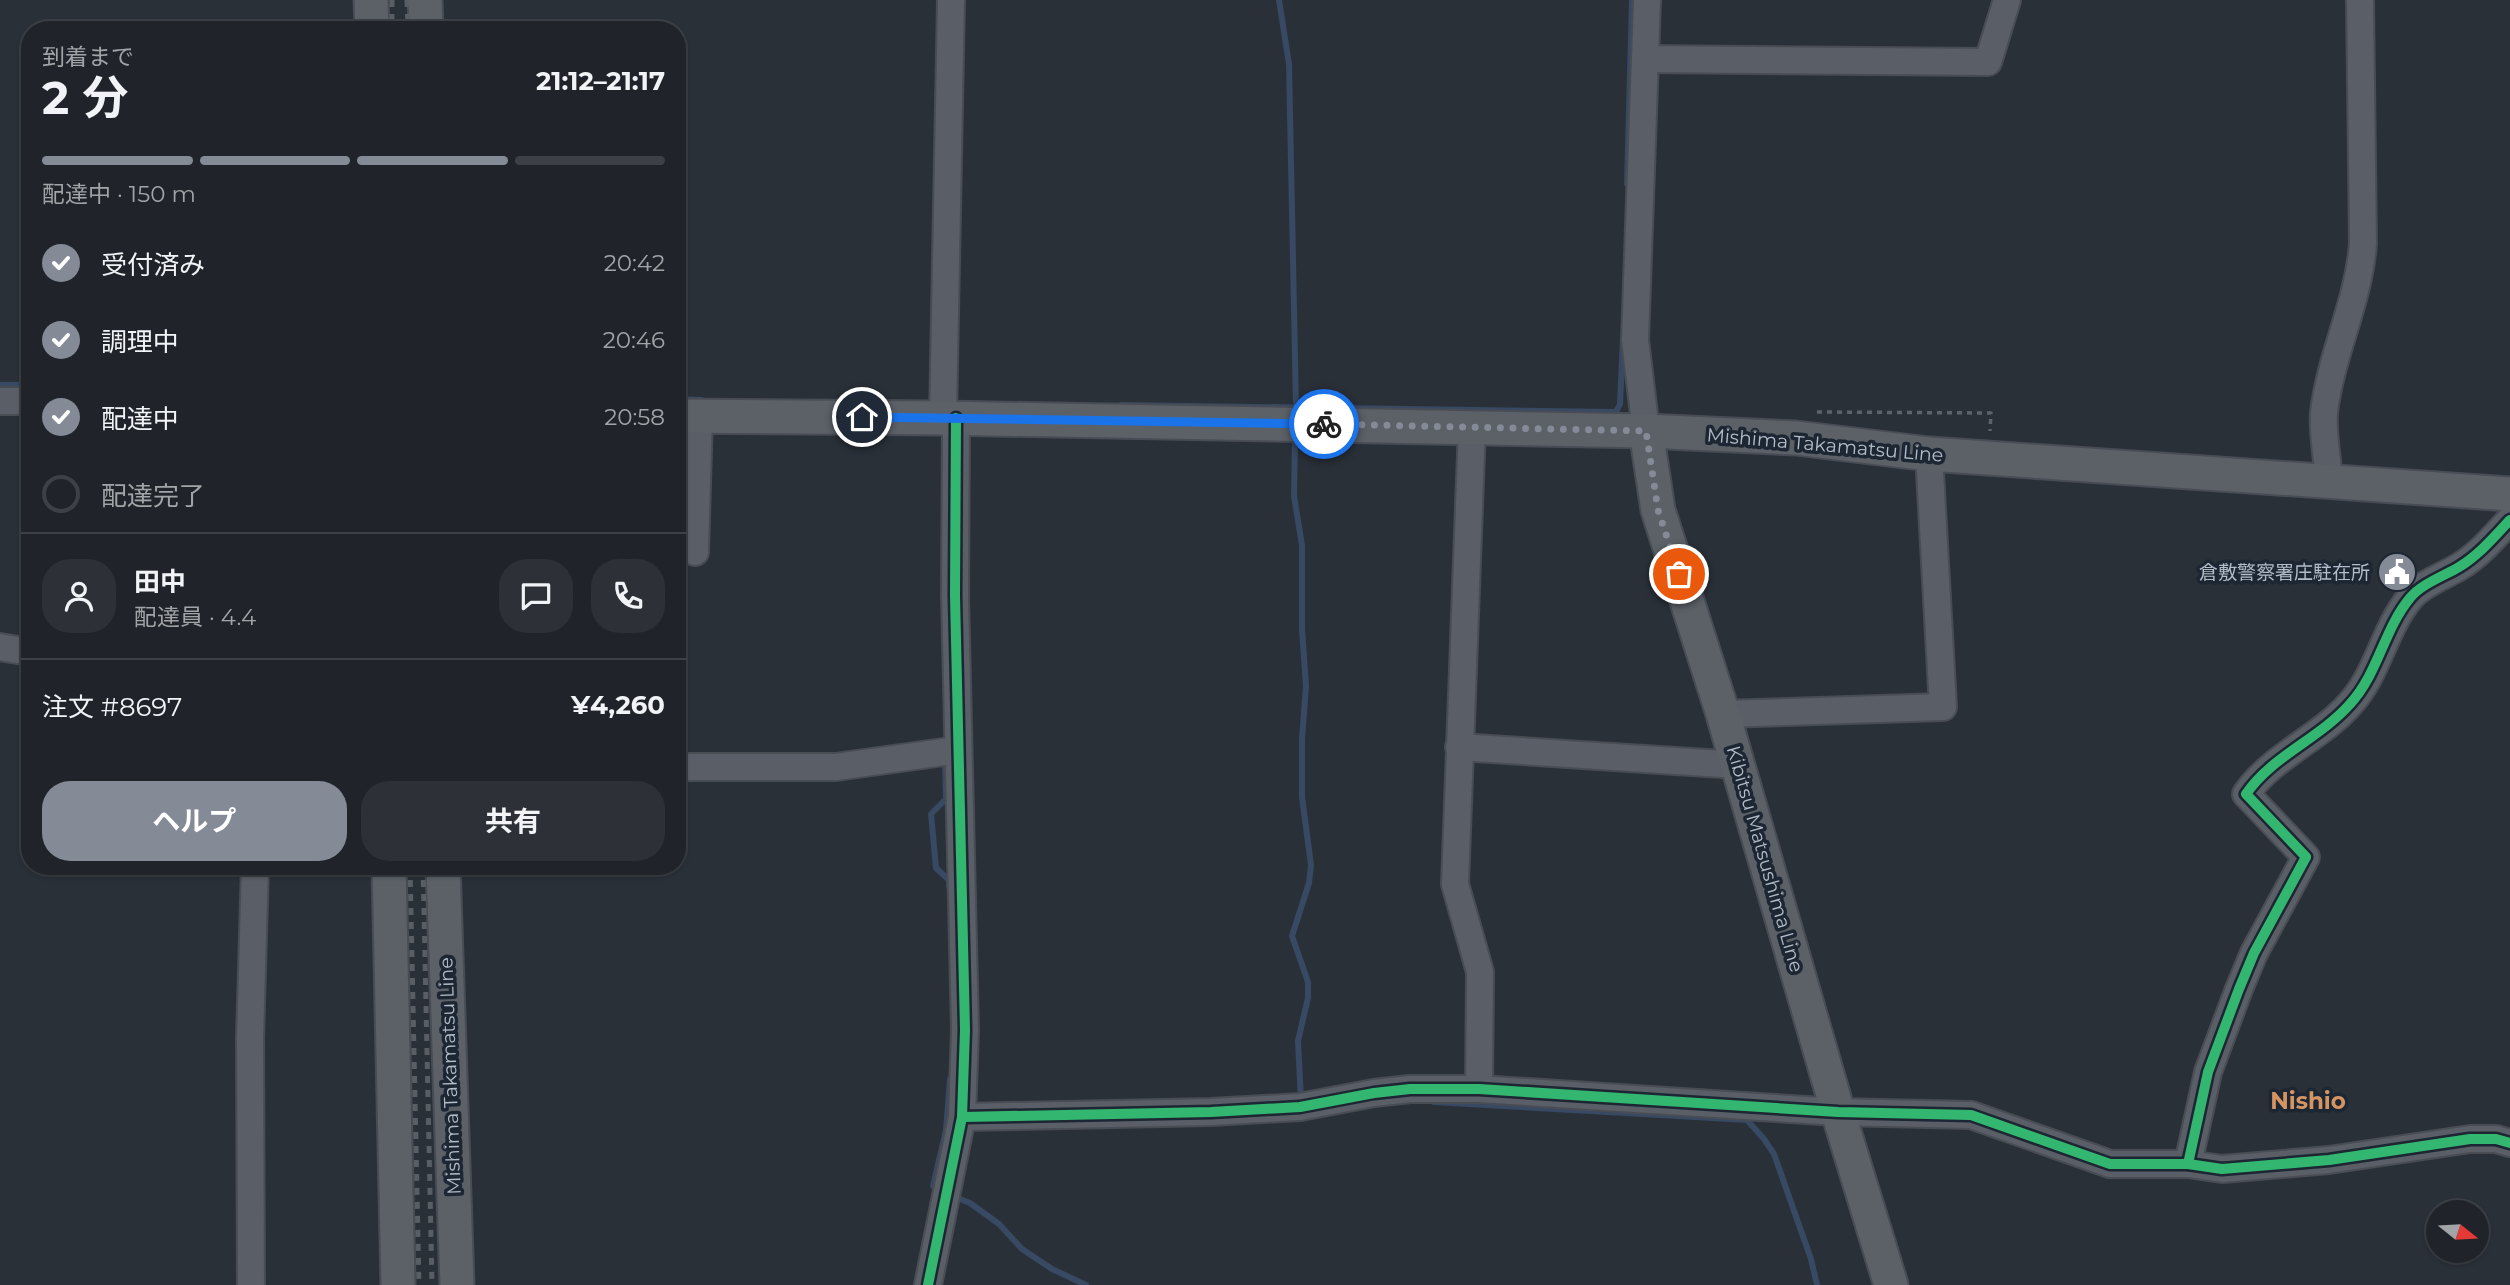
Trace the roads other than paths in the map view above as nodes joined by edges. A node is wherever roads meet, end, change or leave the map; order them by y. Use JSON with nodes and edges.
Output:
{"nodes":[{"id":1,"x":371,"y":0,"type":"edge"},
{"id":2,"x":425,"y":0,"type":"edge"},
{"id":3,"x":951,"y":0,"type":"edge"},
{"id":4,"x":1647,"y":0,"type":"edge"},
{"id":5,"x":2007,"y":0,"type":"edge"},
{"id":6,"x":2360,"y":0,"type":"edge"},
{"id":7,"x":372,"y":21,"type":"edge"},
{"id":8,"x":426,"y":21,"type":"edge"},
{"id":9,"x":1645,"y":59,"type":"junction"},
{"id":10,"x":0,"y":401,"type":"edge"},
{"id":11,"x":21,"y":401,"type":"edge"},
{"id":12,"x":947,"y":410,"type":"junction"},
{"id":13,"x":688,"y":416,"type":"edge"},
{"id":14,"x":1472,"y":426,"type":"junction"},
{"id":15,"x":1646,"y":431,"type":"junction"},
{"id":16,"x":1929,"y":454,"type":"junction"},
{"id":17,"x":2329,"y":483,"type":"junction"},
{"id":18,"x":2510,"y":494,"type":"edge"},
{"id":19,"x":2510,"y":520,"type":"edge"},
{"id":20,"x":695,"y":552,"type":"dead end"},
{"id":21,"x":0,"y":647,"type":"edge"},
{"id":22,"x":21,"y":650,"type":"edge"},
{"id":23,"x":1723,"y":714,"type":"junction"},
{"id":24,"x":1459,"y":747,"type":"junction"},
{"id":25,"x":950,"y":751,"type":"junction"},
{"id":26,"x":1738,"y":765,"type":"junction"},
{"id":27,"x":686,"y":767,"type":"edge"},
{"id":28,"x":255,"y":875,"type":"edge"},
{"id":29,"x":389,"y":875,"type":"edge"},
{"id":30,"x":443,"y":875,"type":"edge"},
{"id":31,"x":1479,"y":1089,"type":"junction"},
{"id":32,"x":1838,"y":1112,"type":"junction"},
{"id":33,"x":962,"y":1117,"type":"junction"},
{"id":34,"x":2510,"y":1143,"type":"edge"},
{"id":35,"x":2188,"y":1164,"type":"junction"},
{"id":36,"x":251,"y":1285,"type":"edge"},
{"id":37,"x":398,"y":1285,"type":"edge"},
{"id":38,"x":457,"y":1285,"type":"edge"},
{"id":39,"x":928,"y":1285,"type":"edge"},
{"id":40,"x":1891,"y":1285,"type":"edge"}],
"edges":[{"from":1,"to":7,"type":"main road"},
{"from":2,"to":8,"type":"main road"},
{"from":3,"to":12,"type":"street"},
{"from":4,"to":9,"type":"street"},
{"from":5,"to":9,"type":"street"},
{"from":6,"to":17,"type":"street"},
{"from":9,"to":15,"type":"street"},
{"from":10,"to":11,"type":"street"},
{"from":12,"to":13,"type":"main road","name":"Mishima Takamatsu Line"},
{"from":12,"to":14,"type":"main road","name":"Mishima Takamatsu Line"},
{"from":12,"to":25,"type":"street"},
{"from":13,"to":20,"type":"street"},
{"from":14,"to":15,"type":"main road","name":"Mishima Takamatsu Line"},
{"from":14,"to":24,"type":"street"},
{"from":15,"to":16,"type":"main road","name":"Mishima Takamatsu Line"},
{"from":15,"to":23,"type":"main road","name":"Kibitsu Matsushima Line"},
{"from":16,"to":17,"type":"main road","name":"Mishima Takamatsu Line"},
{"from":16,"to":23,"type":"street"},
{"from":17,"to":18,"type":"main road","name":"Mishima Takamatsu Line"},
{"from":19,"to":35,"type":"street"},
{"from":21,"to":22,"type":"street"},
{"from":23,"to":26,"type":"main road","name":"Kibitsu Matsushima Line"},
{"from":24,"to":26,"type":"street"},
{"from":24,"to":31,"type":"street"},
{"from":25,"to":27,"type":"street"},
{"from":25,"to":33,"type":"street"},
{"from":26,"to":32,"type":"main road","name":"Kibitsu Matsushima Line"},
{"from":28,"to":36,"type":"street"},
{"from":29,"to":37,"type":"main road"},
{"from":30,"to":38,"type":"main road","name":"Mishima Takamatsu Line"},
{"from":31,"to":32,"type":"street"},
{"from":31,"to":33,"type":"street"},
{"from":32,"to":35,"type":"street"},
{"from":32,"to":40,"type":"main road","name":"Kibitsu Matsushima Line"},
{"from":33,"to":39,"type":"street"},
{"from":34,"to":35,"type":"street"}]}
